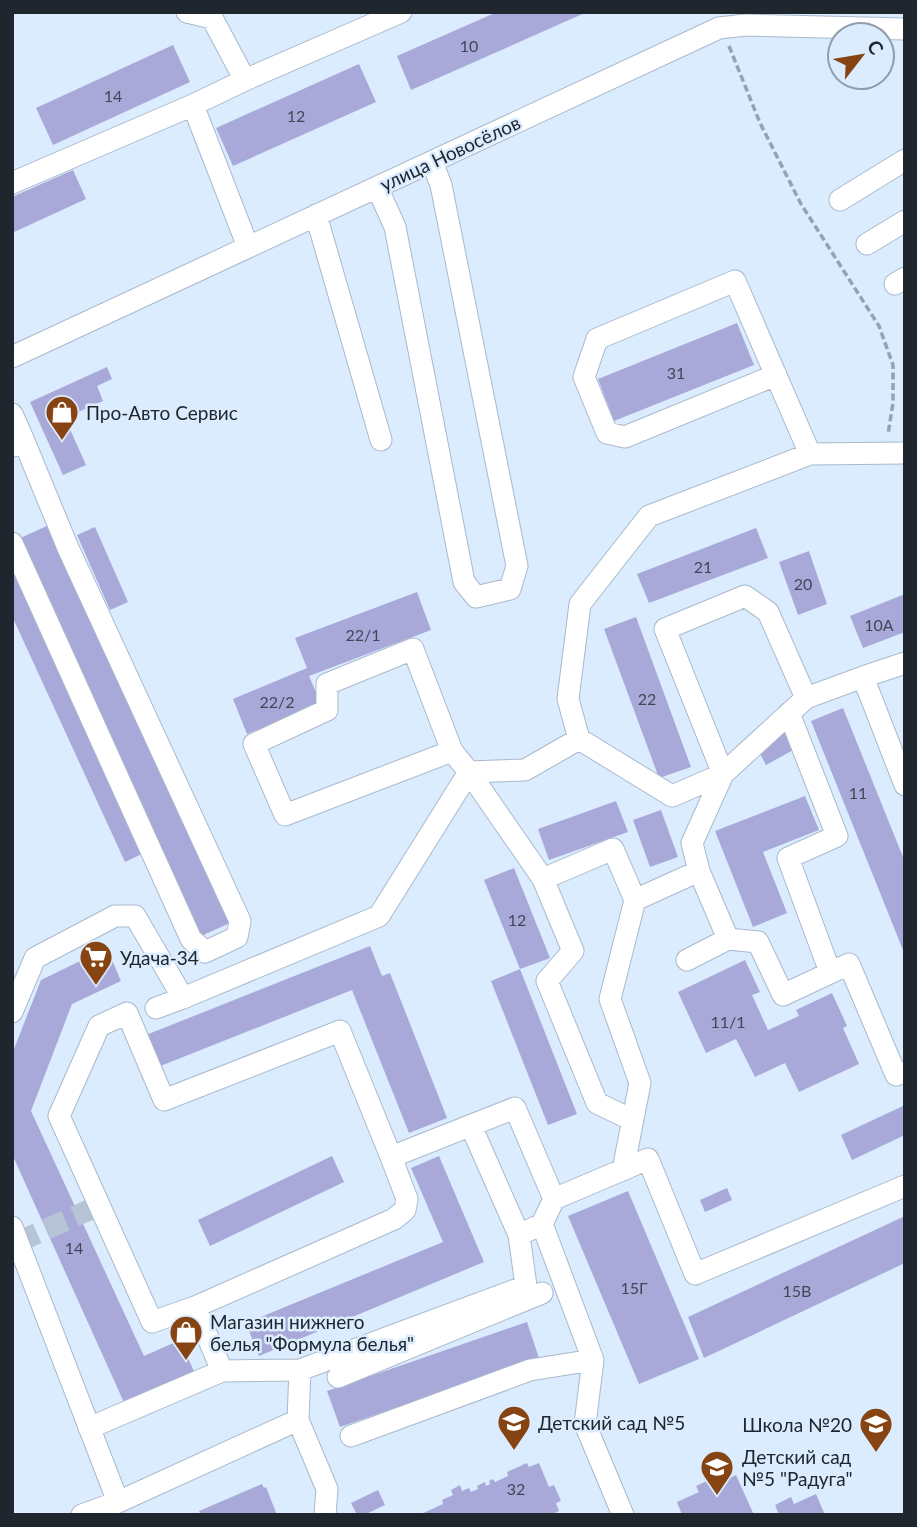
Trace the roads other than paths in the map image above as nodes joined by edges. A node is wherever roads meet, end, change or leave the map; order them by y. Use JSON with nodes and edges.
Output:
{"nodes":[{"id":1,"x":187,"y":12,"type":"edge"},
{"id":2,"x":401,"y":12,"type":"edge"},
{"id":3,"x":371,"y":19,"type":"edge"},
{"id":4,"x":718,"y":23,"type":"edge"},
{"id":5,"x":905,"y":29,"type":"edge"},
{"id":6,"x":245,"y":80,"type":"junction"},
{"id":7,"x":193,"y":105,"type":"junction"},
{"id":8,"x":905,"y":160,"type":"edge"},
{"id":9,"x":432,"y":162,"type":"junction"},
{"id":10,"x":12,"y":183,"type":"edge"},
{"id":11,"x":377,"y":187,"type":"junction"},
{"id":12,"x":840,"y":200,"type":"dead end"},
{"id":13,"x":316,"y":215,"type":"junction"},
{"id":14,"x":905,"y":221,"type":"edge"},
{"id":15,"x":866,"y":244,"type":"dead end"},
{"id":16,"x":248,"y":247,"type":"junction"},
{"id":17,"x":12,"y":357,"type":"edge"},
{"id":18,"x":776,"y":375,"type":"junction"},
{"id":19,"x":12,"y":414,"type":"edge"},
{"id":20,"x":16,"y":440,"type":"edge"},
{"id":21,"x":381,"y":440,"type":"dead end"},
{"id":22,"x":895,"y":453,"type":"edge"},
{"id":23,"x":810,"y":454,"type":"junction"},
{"id":24,"x":12,"y":543,"type":"edge"},
{"id":25,"x":905,"y":663,"type":"edge"},
{"id":26,"x":863,"y":677,"type":"junction"},
{"id":27,"x":806,"y":698,"type":"junction"},
{"id":28,"x":789,"y":713,"type":"junction"},
{"id":29,"x":579,"y":739,"type":"junction"},
{"id":30,"x":452,"y":751,"type":"junction"},
{"id":31,"x":470,"y":772,"type":"junction"},
{"id":32,"x":723,"y":774,"type":"junction"},
{"id":33,"x":905,"y":785,"type":"edge"},
{"id":34,"x":699,"y":871,"type":"junction"},
{"id":35,"x":543,"y":879,"type":"junction"},
{"id":36,"x":635,"y":900,"type":"junction"},
{"id":37,"x":729,"y":939,"type":"junction"},
{"id":38,"x":687,"y":960,"type":"dead end"},
{"id":39,"x":830,"y":972,"type":"junction"},
{"id":40,"x":183,"y":998,"type":"junction"},
{"id":41,"x":156,"y":1008,"type":"dead end"},
{"id":42,"x":12,"y":1012,"type":"edge"},
{"id":43,"x":905,"y":1072,"type":"edge"},
{"id":44,"x":632,"y":1120,"type":"junction"},
{"id":45,"x":471,"y":1126,"type":"junction"},
{"id":46,"x":391,"y":1157,"type":"junction"},
{"id":47,"x":622,"y":1170,"type":"junction"},
{"id":48,"x":905,"y":1186,"type":"edge"},
{"id":49,"x":554,"y":1199,"type":"junction"},
{"id":50,"x":542,"y":1224,"type":"junction"},
{"id":51,"x":12,"y":1227,"type":"edge"},
{"id":52,"x":519,"y":1235,"type":"junction"},
{"id":53,"x":534,"y":1289,"type":"junction"},
{"id":54,"x":572,"y":1305,"type":"junction"},
{"id":55,"x":195,"y":1307,"type":"junction"},
{"id":56,"x":593,"y":1360,"type":"junction"},
{"id":57,"x":300,"y":1370,"type":"junction"},
{"id":58,"x":222,"y":1371,"type":"junction"},
{"id":59,"x":338,"y":1377,"type":"dead end"},
{"id":60,"x":298,"y":1420,"type":"junction"},
{"id":61,"x":89,"y":1428,"type":"junction"},
{"id":62,"x":351,"y":1436,"type":"dead end"},
{"id":63,"x":118,"y":1502,"type":"junction"},
{"id":64,"x":82,"y":1515,"type":"edge"},
{"id":65,"x":325,"y":1515,"type":"edge"},
{"id":66,"x":623,"y":1515,"type":"edge"}],
"edges":[{"from":1,"to":6,"type":"street"},
{"from":2,"to":3,"type":"street"},
{"from":3,"to":6,"type":"street"},
{"from":4,"to":5,"type":"street","name":"улица Новосёлов"},
{"from":4,"to":9,"type":"street","name":"улица Новосёлов"},
{"from":6,"to":7,"type":"street"},
{"from":7,"to":10,"type":"street"},
{"from":7,"to":16,"type":"street"},
{"from":8,"to":12,"type":"street"},
{"from":9,"to":11,"type":"street","name":"улица Новосёлов"},
{"from":9,"to":11,"type":"street"},
{"from":11,"to":13,"type":"street","name":"улица Новосёлов"},
{"from":13,"to":16,"type":"street","name":"улица Новосёлов"},
{"from":13,"to":21,"type":"street"},
{"from":14,"to":15,"type":"street"},
{"from":16,"to":17,"type":"street","name":"улица Новосёлов"},
{"from":18,"to":18,"type":"street"},
{"from":18,"to":23,"type":"street"},
{"from":19,"to":20,"type":"street"},
{"from":20,"to":24,"type":"street"},
{"from":22,"to":23,"type":"street"},
{"from":23,"to":29,"type":"street"},
{"from":25,"to":26,"type":"street"},
{"from":26,"to":27,"type":"street"},
{"from":26,"to":33,"type":"street"},
{"from":27,"to":28,"type":"street"},
{"from":27,"to":32,"type":"street"},
{"from":28,"to":32,"type":"street"},
{"from":28,"to":39,"type":"street"},
{"from":29,"to":31,"type":"street"},
{"from":29,"to":32,"type":"street"},
{"from":30,"to":30,"type":"street"},
{"from":30,"to":31,"type":"street"},
{"from":31,"to":35,"type":"street"},
{"from":31,"to":40,"type":"street"},
{"from":32,"to":34,"type":"street"},
{"from":34,"to":36,"type":"street"},
{"from":34,"to":37,"type":"street"},
{"from":35,"to":36,"type":"street"},
{"from":35,"to":44,"type":"street"},
{"from":36,"to":44,"type":"street"},
{"from":37,"to":38,"type":"street"},
{"from":37,"to":39,"type":"street"},
{"from":39,"to":43,"type":"street"},
{"from":40,"to":41,"type":"street"},
{"from":40,"to":42,"type":"street"},
{"from":44,"to":47,"type":"street"},
{"from":45,"to":46,"type":"street"},
{"from":45,"to":49,"type":"street"},
{"from":45,"to":52,"type":"street"},
{"from":46,"to":55,"type":"street"},
{"from":46,"to":55,"type":"street"},
{"from":47,"to":48,"type":"street"},
{"from":47,"to":49,"type":"street"},
{"from":49,"to":50,"type":"street"},
{"from":50,"to":52,"type":"street"},
{"from":50,"to":54,"type":"street"},
{"from":51,"to":61,"type":"street"},
{"from":52,"to":53,"type":"street"},
{"from":53,"to":54,"type":"street"},
{"from":53,"to":57,"type":"street"},
{"from":53,"to":59,"type":"street"},
{"from":54,"to":56,"type":"street"},
{"from":55,"to":58,"type":"street"},
{"from":56,"to":62,"type":"street"},
{"from":56,"to":66,"type":"street"},
{"from":57,"to":58,"type":"street"},
{"from":57,"to":60,"type":"street"},
{"from":58,"to":61,"type":"street"},
{"from":60,"to":63,"type":"street"},
{"from":60,"to":65,"type":"street"},
{"from":61,"to":63,"type":"street"},
{"from":63,"to":64,"type":"street"}]}
